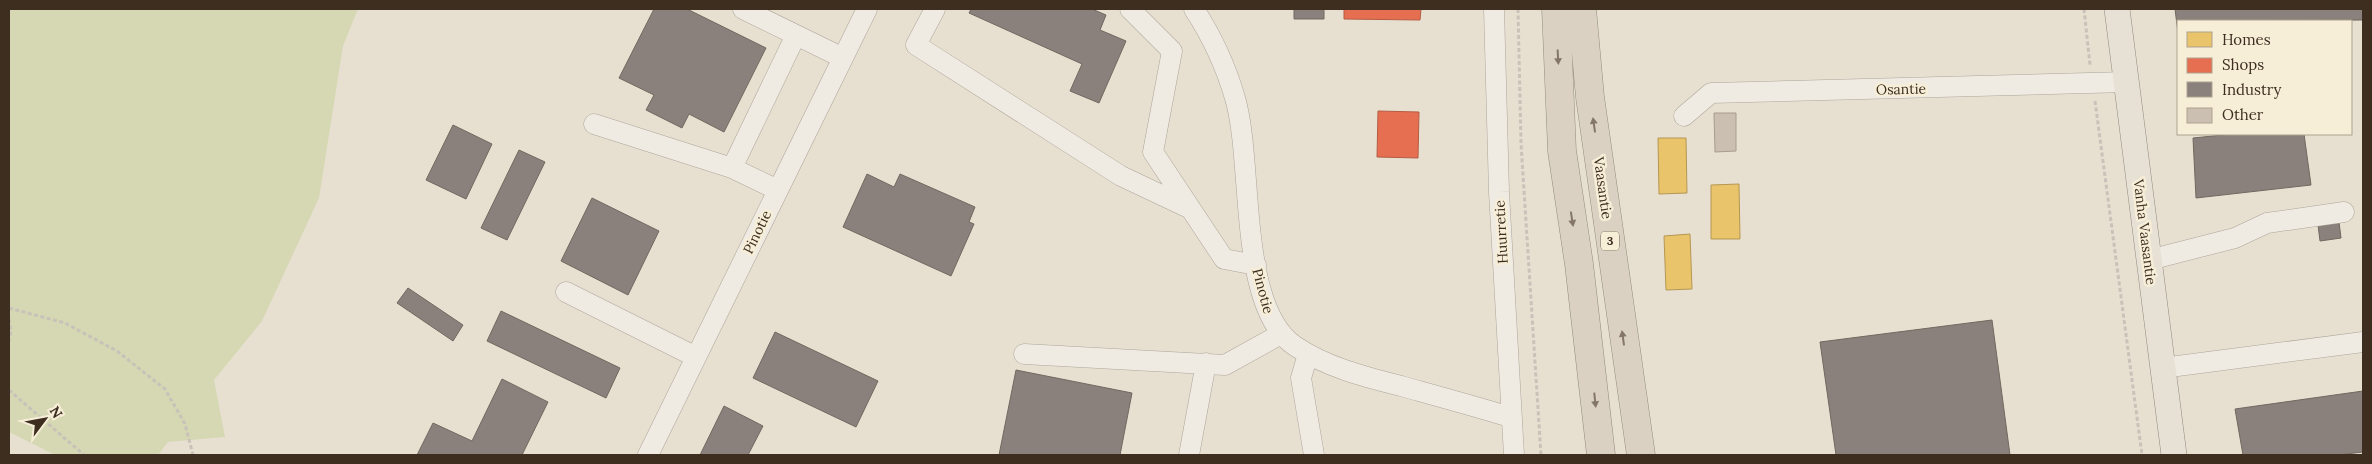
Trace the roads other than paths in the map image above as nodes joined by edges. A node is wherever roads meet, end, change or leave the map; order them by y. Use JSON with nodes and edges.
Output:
{"nodes":[{"id":1,"x":743,"y":9,"type":"edge"},
{"id":2,"x":867,"y":9,"type":"edge"},
{"id":3,"x":935,"y":9,"type":"edge"},
{"id":4,"x":1130,"y":9,"type":"edge"},
{"id":5,"x":1194,"y":9,"type":"edge"},
{"id":6,"x":1494,"y":9,"type":"edge"},
{"id":7,"x":1556,"y":9,"type":"edge"},
{"id":8,"x":1582,"y":9,"type":"edge"},
{"id":9,"x":2117,"y":9,"type":"edge"},
{"id":10,"x":796,"y":35,"type":"junction"},
{"id":11,"x":842,"y":58,"type":"junction"},
{"id":12,"x":2127,"y":82,"type":"junction"},
{"id":13,"x":1684,"y":116,"type":"dead end"},
{"id":14,"x":594,"y":124,"type":"dead end"},
{"id":15,"x":732,"y":168,"type":"junction"},
{"id":16,"x":778,"y":190,"type":"junction"},
{"id":17,"x":1191,"y":209,"type":"junction"},
{"id":18,"x":2344,"y":212,"type":"dead end"},
{"id":19,"x":2149,"y":260,"type":"junction"},
{"id":20,"x":1256,"y":265,"type":"junction"},
{"id":21,"x":566,"y":292,"type":"dead end"},
{"id":22,"x":1281,"y":334,"type":"junction"},
{"id":23,"x":2363,"y":342,"type":"edge"},
{"id":24,"x":1024,"y":354,"type":"dead end"},
{"id":25,"x":1308,"y":354,"type":"junction"},
{"id":26,"x":696,"y":357,"type":"junction"},
{"id":27,"x":1206,"y":364,"type":"junction"},
{"id":28,"x":2162,"y":368,"type":"junction"},
{"id":29,"x":1510,"y":416,"type":"junction"},
{"id":30,"x":648,"y":455,"type":"edge"},
{"id":31,"x":1189,"y":455,"type":"edge"},
{"id":32,"x":1314,"y":455,"type":"edge"},
{"id":33,"x":1514,"y":455,"type":"edge"},
{"id":34,"x":1601,"y":455,"type":"edge"},
{"id":35,"x":1641,"y":455,"type":"edge"},
{"id":36,"x":2174,"y":455,"type":"edge"}],
"edges":[{"from":1,"to":10,"type":"street"},
{"from":2,"to":11,"type":"street","name":"Pinotie"},
{"from":3,"to":17,"type":"street"},
{"from":4,"to":17,"type":"street"},
{"from":5,"to":20,"type":"street","name":"Pinotie"},
{"from":6,"to":29,"type":"street","name":"Huurretie"},
{"from":7,"to":34,"type":"highway","one_way":true},
{"from":35,"to":8,"type":"highway","name":"Vaasantie","number":"3","one_way":true},
{"from":9,"to":12,"type":"main road","name":"Vanha Vaasantie"},
{"from":10,"to":11,"type":"street"},
{"from":10,"to":15,"type":"street"},
{"from":11,"to":16,"type":"street","name":"Pinotie"},
{"from":12,"to":13,"type":"street","name":"Osantie"},
{"from":12,"to":19,"type":"main road","name":"Vanha Vaasantie"},
{"from":14,"to":15,"type":"street"},
{"from":15,"to":16,"type":"street"},
{"from":16,"to":26,"type":"street","name":"Pinotie"},
{"from":17,"to":20,"type":"street"},
{"from":18,"to":19,"type":"street"},
{"from":19,"to":28,"type":"main road","name":"Vanha Vaasantie"},
{"from":20,"to":22,"type":"street","name":"Pinotie"},
{"from":21,"to":26,"type":"street"},
{"from":22,"to":25,"type":"street","name":"Pinotie"},
{"from":22,"to":27,"type":"street"},
{"from":23,"to":28,"type":"street"},
{"from":24,"to":27,"type":"street"},
{"from":25,"to":29,"type":"street","name":"Pinotie"},
{"from":25,"to":32,"type":"street"},
{"from":26,"to":30,"type":"street","name":"Pinotie"},
{"from":27,"to":31,"type":"street"},
{"from":28,"to":36,"type":"main road","name":"Vanha Vaasantie"},
{"from":29,"to":33,"type":"street","name":"Huurretie"}]}
